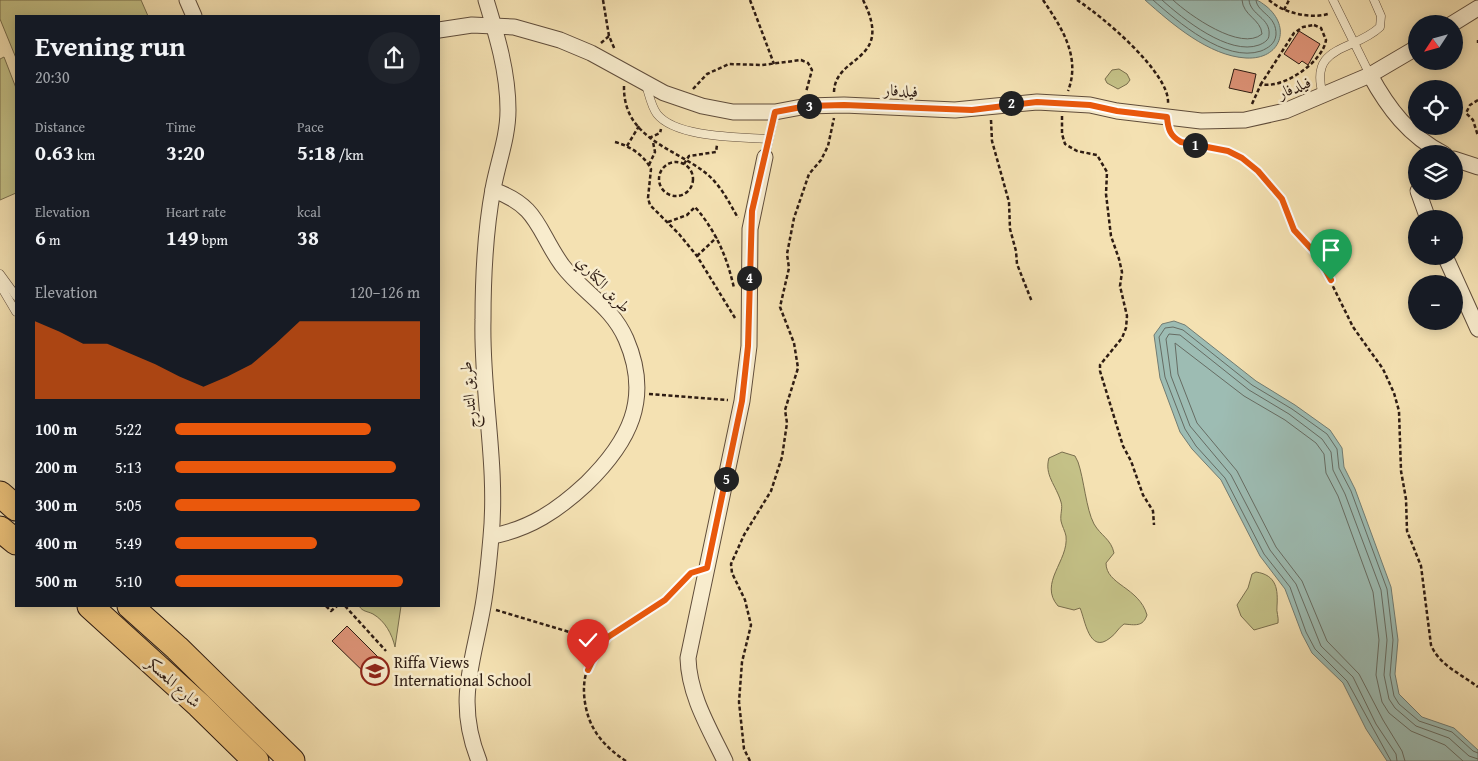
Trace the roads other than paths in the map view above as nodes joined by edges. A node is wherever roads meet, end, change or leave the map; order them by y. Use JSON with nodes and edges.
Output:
{"nodes":[{"id":1,"x":187,"y":0,"type":"edge"},
{"id":2,"x":486,"y":0,"type":"edge"},
{"id":3,"x":1333,"y":0,"type":"edge"},
{"id":4,"x":1374,"y":0,"type":"edge"},
{"id":5,"x":1478,"y":8,"type":"edge"},
{"id":6,"x":194,"y":15,"type":"edge"},
{"id":7,"x":1463,"y":17,"type":"edge"},
{"id":8,"x":495,"y":26,"type":"junction"},
{"id":9,"x":440,"y":30,"type":"edge"},
{"id":10,"x":1353,"y":42,"type":"junction"},
{"id":11,"x":1408,"y":53,"type":"edge"},
{"id":12,"x":1370,"y":75,"type":"junction"},
{"id":13,"x":645,"y":83,"type":"junction"},
{"id":14,"x":1323,"y":95,"type":"junction"},
{"id":15,"x":775,"y":112,"type":"junction"},
{"id":16,"x":768,"y":139,"type":"junction"},
{"id":17,"x":1423,"y":145,"type":"edge"},
{"id":18,"x":765,"y":157,"type":"joint"},
{"id":19,"x":1463,"y":162,"type":"edge"},
{"id":20,"x":1478,"y":167,"type":"edge"},
{"id":21,"x":493,"y":190,"type":"junction"},
{"id":22,"x":1449,"y":265,"type":"edge"},
{"id":23,"x":0,"y":275,"type":"edge"},
{"id":24,"x":0,"y":285,"type":"edge"},
{"id":25,"x":15,"y":295,"type":"edge"},
{"id":26,"x":15,"y":310,"type":"edge"},
{"id":27,"x":1478,"y":329,"type":"edge"},
{"id":28,"x":0,"y":494,"type":"edge"},
{"id":29,"x":15,"y":507,"type":"edge"},
{"id":30,"x":0,"y":529,"type":"edge"},
{"id":31,"x":492,"y":536,"type":"junction"},
{"id":32,"x":15,"y":541,"type":"edge"},
{"id":33,"x":91,"y":607,"type":"edge"},
{"id":34,"x":131,"y":607,"type":"edge"},
{"id":35,"x":256,"y":761,"type":"edge"},
{"id":36,"x":292,"y":761,"type":"edge"},
{"id":37,"x":479,"y":761,"type":"edge"},
{"id":38,"x":725,"y":761,"type":"edge"}],
"edges":[{"from":1,"to":6,"type":"street"},
{"from":2,"to":8,"type":"street","name":"طريق التدرج"},
{"from":3,"to":10,"type":"lane"},
{"from":4,"to":10,"type":"lane"},
{"from":5,"to":7,"type":"street"},
{"from":8,"to":9,"type":"street","name":"فيلدفار"},
{"from":8,"to":13,"type":"street","name":"فيلدفار"},
{"from":8,"to":21,"type":"street","name":"طريق التدرج"},
{"from":10,"to":12,"type":"lane"},
{"from":10,"to":14,"type":"lane"},
{"from":11,"to":12,"type":"street","name":"فيلدفار"},
{"from":12,"to":14,"type":"street","name":"فيلدفار"},
{"from":12,"to":17,"type":"street"},
{"from":13,"to":15,"type":"street","name":"فيلدفار"},
{"from":13,"to":16,"type":"lane"},
{"from":14,"to":15,"type":"street","name":"فيلدفار"},
{"from":15,"to":16,"type":"lane"},
{"from":16,"to":18,"type":"lane"},
{"from":18,"to":38,"type":"street"},
{"from":19,"to":20,"type":"street"},
{"from":21,"to":31,"type":"street","name":"طريق التدرج"},
{"from":21,"to":31,"type":"street","name":"طريق الكناري"},
{"from":22,"to":27,"type":"street"},
{"from":23,"to":25,"type":"lane"},
{"from":24,"to":26,"type":"lane"},
{"from":28,"to":29,"type":"main road"},
{"from":30,"to":32,"type":"main road"},
{"from":31,"to":37,"type":"street","name":"طريق التدرج"},
{"from":33,"to":35,"type":"main road","name":"شارع المعسكر"},
{"from":34,"to":36,"type":"main road","name":"شارع المعسكر"}]}
